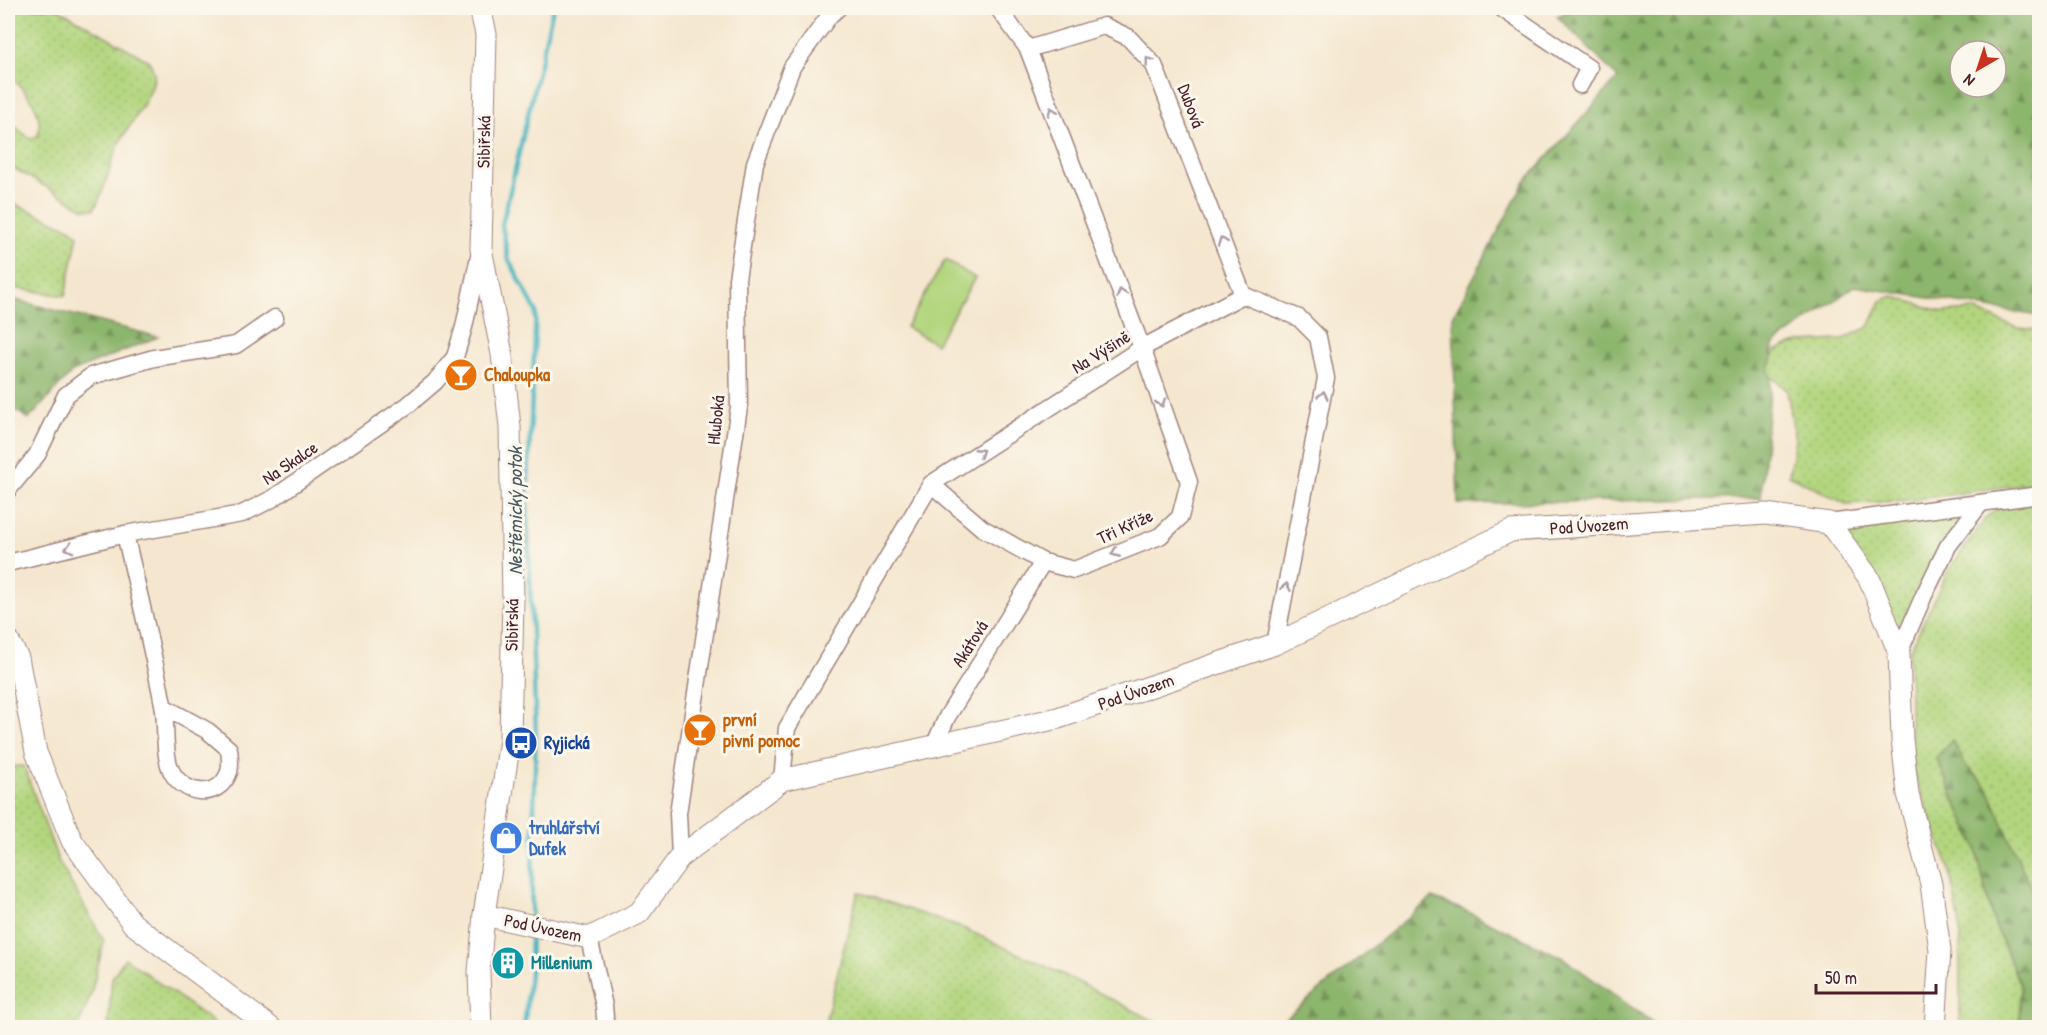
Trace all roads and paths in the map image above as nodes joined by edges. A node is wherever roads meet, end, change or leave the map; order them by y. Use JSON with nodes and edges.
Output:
{"nodes":[{"id":1,"x":480,"y":8,"type":"edge"},
{"id":2,"x":998,"y":8,"type":"edge"},
{"id":3,"x":1501,"y":8,"type":"edge"},
{"id":4,"x":834,"y":11,"type":"edge"},
{"id":5,"x":1028,"y":49,"type":"junction"},
{"id":6,"x":1580,"y":85,"type":"dead end"},
{"id":7,"x":481,"y":249,"type":"junction"},
{"id":8,"x":1243,"y":296,"type":"junction"},
{"id":9,"x":275,"y":318,"type":"dead end"},
{"id":10,"x":1142,"y":348,"type":"junction"},
{"id":11,"x":931,"y":484,"type":"junction"},
{"id":12,"x":8,"y":490,"type":"edge"},
{"id":13,"x":2040,"y":495,"type":"edge"},
{"id":14,"x":1981,"y":503,"type":"junction"},
{"id":15,"x":1829,"y":522,"type":"junction"},
{"id":16,"x":125,"y":534,"type":"junction"},
{"id":17,"x":1043,"y":562,"type":"junction"},
{"id":18,"x":8,"y":563,"type":"edge"},
{"id":19,"x":8,"y":640,"type":"edge"},
{"id":20,"x":1275,"y":644,"type":"junction"},
{"id":21,"x":1899,"y":652,"type":"junction"},
{"id":22,"x":164,"y":707,"type":"junction"},
{"id":23,"x":933,"y":748,"type":"junction"},
{"id":24,"x":782,"y":780,"type":"junction"},
{"id":25,"x":680,"y":857,"type":"junction"},
{"id":26,"x":484,"y":915,"type":"junction"},
{"id":27,"x":589,"y":938,"type":"junction"},
{"id":28,"x":271,"y":1028,"type":"edge"},
{"id":29,"x":481,"y":1028,"type":"edge"},
{"id":30,"x":606,"y":1028,"type":"edge"},
{"id":31,"x":1935,"y":1028,"type":"edge"}],
"edges":[{"from":1,"to":7,"type":"street","name":"Sibiřská"},
{"from":2,"to":5,"type":"street"},
{"from":3,"to":6,"type":"street"},
{"from":4,"to":25,"type":"street","name":"Hluboká"},
{"from":8,"to":5,"type":"street","name":"Dubová","one_way":true},
{"from":10,"to":5,"type":"street","one_way":true},
{"from":7,"to":16,"type":"street","name":"Na Skalce"},
{"from":7,"to":26,"type":"street","name":"Sibiřská"},
{"from":8,"to":10,"type":"street","name":"Na Výšině"},
{"from":20,"to":8,"type":"street","one_way":true},
{"from":9,"to":12,"type":"street"},
{"from":11,"to":10,"type":"street","name":"Na Výšině","one_way":true},
{"from":10,"to":17,"type":"street","name":"Tři Kříže","one_way":true},
{"from":11,"to":17,"type":"street","name":"Tři Kříže"},
{"from":11,"to":24,"type":"street","name":"Na Výšině"},
{"from":13,"to":14,"type":"street"},
{"from":14,"to":15,"type":"street"},
{"from":14,"to":21,"type":"street"},
{"from":15,"to":20,"type":"street","name":"Pod Úvozem"},
{"from":15,"to":21,"type":"street"},
{"from":16,"to":18,"type":"street","name":"Na Skalce","one_way":true},
{"from":16,"to":22,"type":"street"},
{"from":17,"to":23,"type":"street","name":"Akátová"},
{"from":19,"to":28,"type":"street"},
{"from":20,"to":23,"type":"street","name":"Pod Úvozem"},
{"from":21,"to":31,"type":"street"},
{"from":22,"to":22,"type":"street"},
{"from":23,"to":24,"type":"street","name":"Pod Úvozem"},
{"from":24,"to":25,"type":"street","name":"Pod Úvozem"},
{"from":25,"to":27,"type":"street","name":"Pod Úvozem"},
{"from":26,"to":27,"type":"street","name":"Pod Úvozem"},
{"from":26,"to":29,"type":"street","name":"Sibiřská"},
{"from":27,"to":30,"type":"street"}]}
